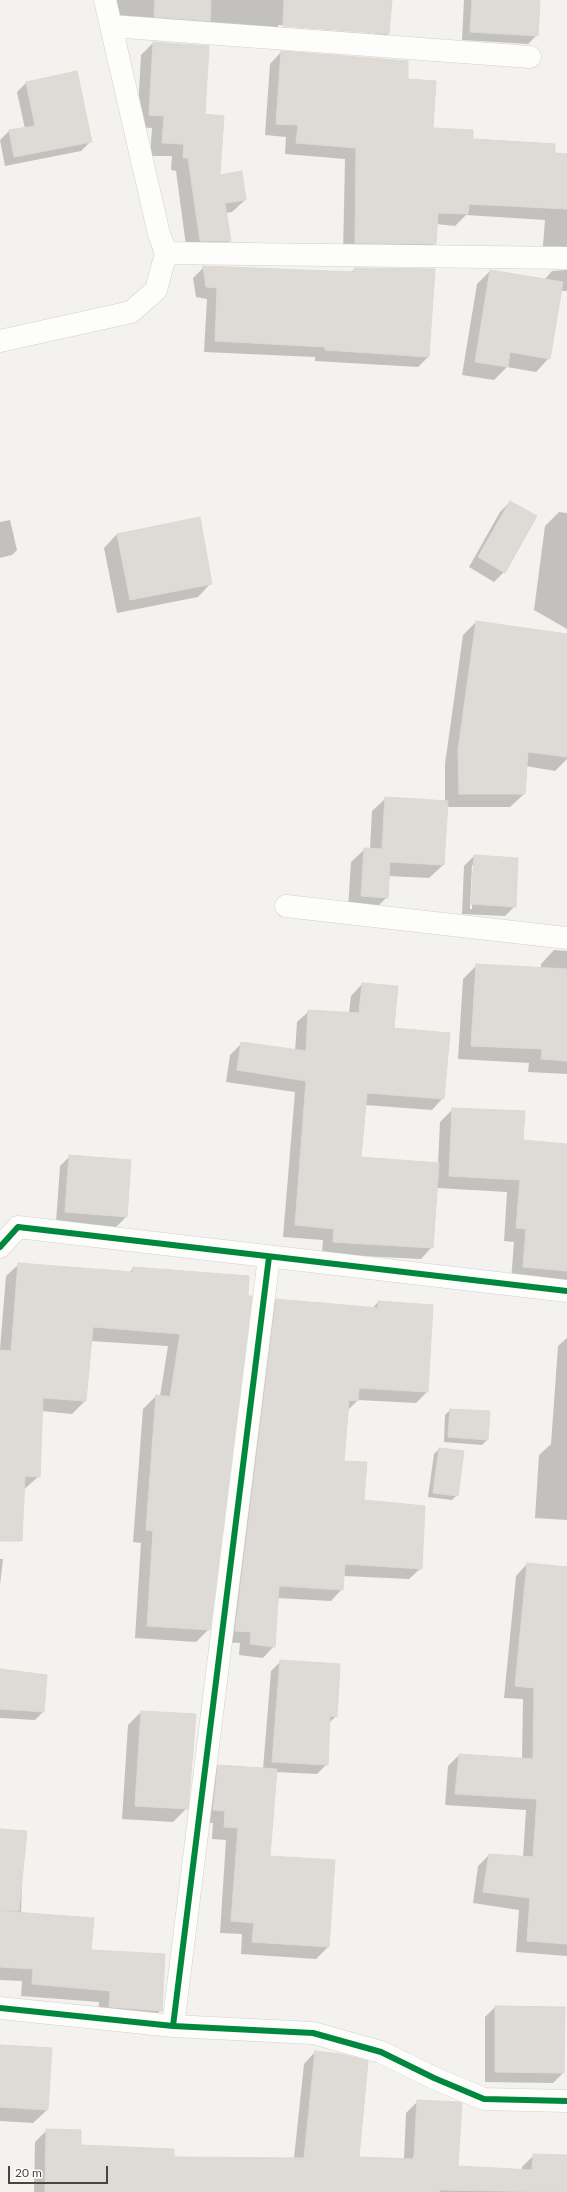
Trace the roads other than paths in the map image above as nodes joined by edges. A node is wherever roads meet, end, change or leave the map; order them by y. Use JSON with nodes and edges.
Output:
{"nodes":[{"id":1,"x":106,"y":0,"type":"edge"},
{"id":2,"x":111,"y":26,"type":"junction"},
{"id":3,"x":530,"y":57,"type":"dead end"},
{"id":4,"x":166,"y":253,"type":"junction"},
{"id":5,"x":567,"y":258,"type":"edge"},
{"id":6,"x":0,"y":341,"type":"edge"},
{"id":7,"x":286,"y":906,"type":"dead end"},
{"id":8,"x":567,"y":938,"type":"edge"},
{"id":9,"x":0,"y":1247,"type":"edge"},
{"id":10,"x":269,"y":1257,"type":"junction"},
{"id":11,"x":567,"y":1291,"type":"edge"},
{"id":12,"x":0,"y":2008,"type":"edge"},
{"id":13,"x":173,"y":2026,"type":"junction"},
{"id":14,"x":567,"y":2101,"type":"edge"}],
"edges":[{"from":1,"to":2,"type":"street"},
{"from":2,"to":3,"type":"street"},
{"from":2,"to":4,"type":"street"},
{"from":4,"to":5,"type":"street"},
{"from":4,"to":6,"type":"street"},
{"from":7,"to":8,"type":"street"},
{"from":9,"to":10,"type":"street"},
{"from":10,"to":11,"type":"street"},
{"from":10,"to":13,"type":"street"},
{"from":12,"to":13,"type":"street"},
{"from":13,"to":14,"type":"street"}]}
